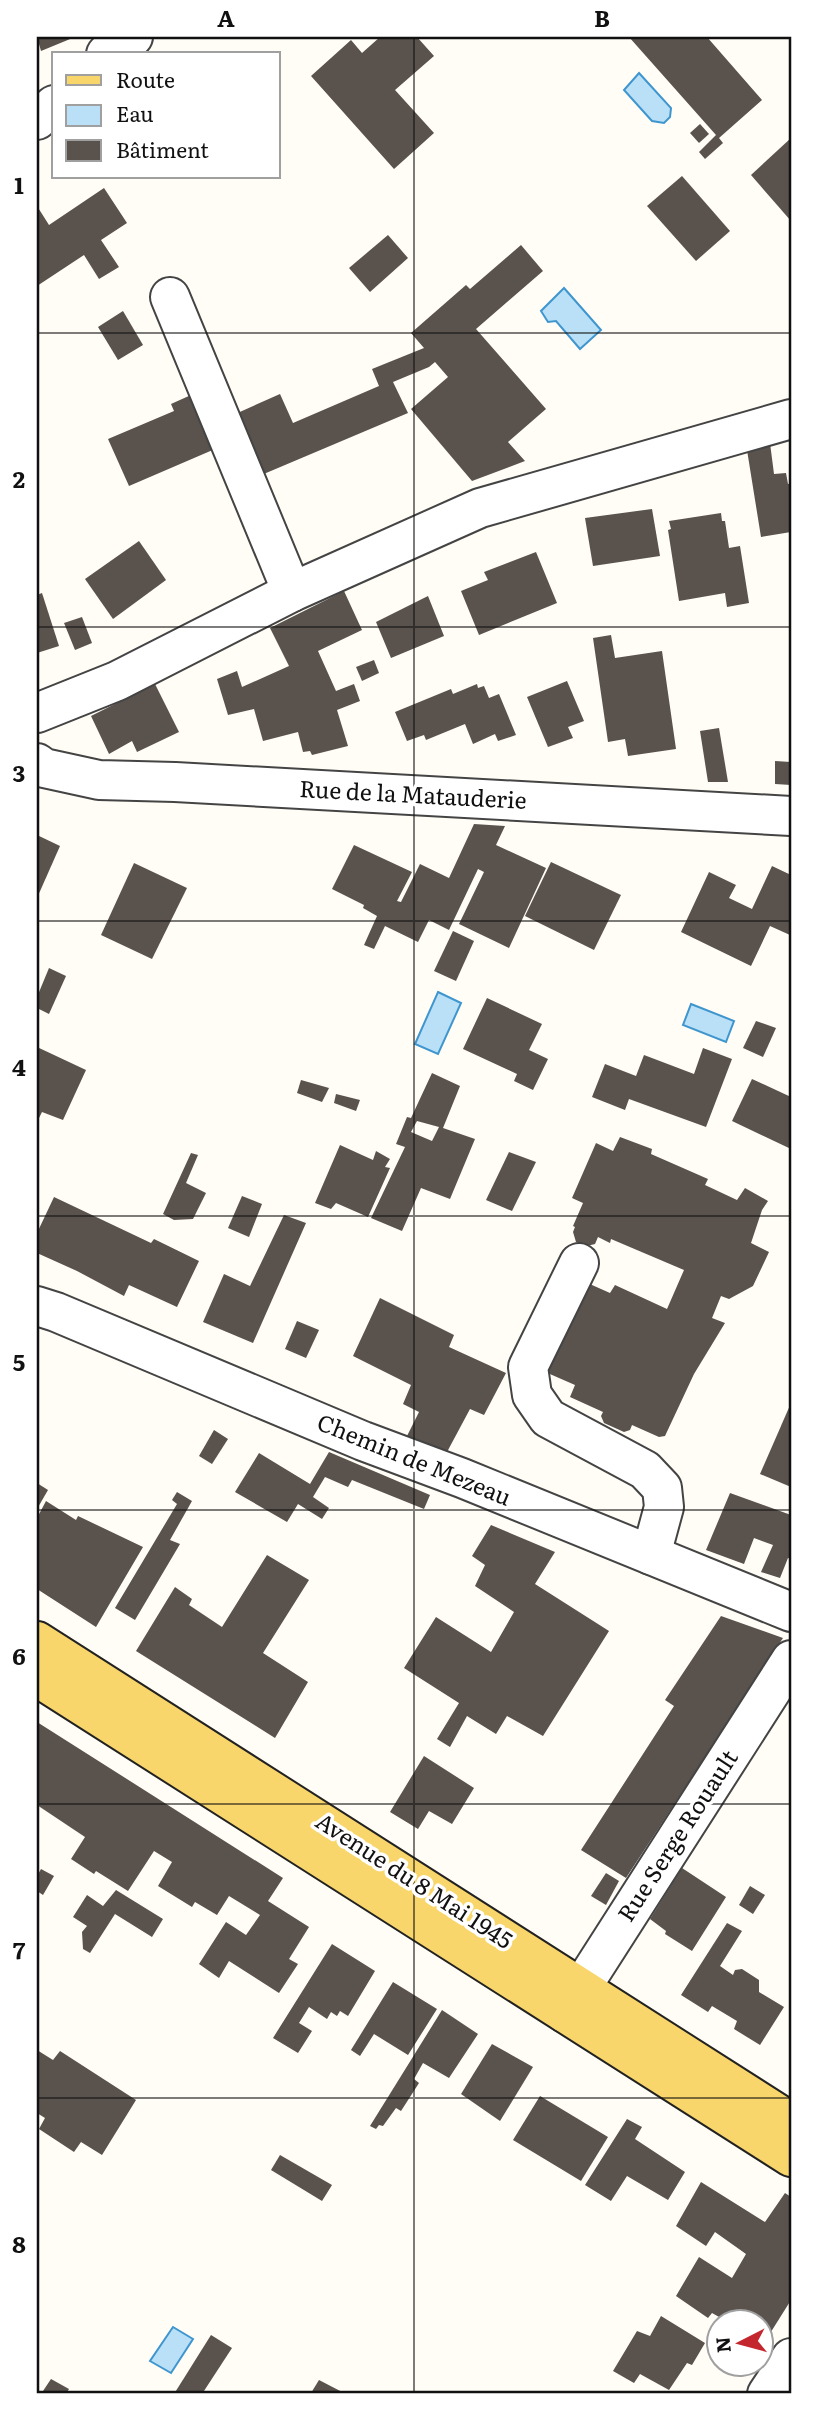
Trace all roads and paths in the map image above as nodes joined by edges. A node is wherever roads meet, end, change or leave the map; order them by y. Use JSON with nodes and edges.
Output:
{"nodes":[{"id":1,"x":134,"y":37,"type":"edge"},
{"id":2,"x":108,"y":52,"type":"edge"},
{"id":3,"x":52,"y":107,"type":"edge"},
{"id":4,"x":37,"y":120,"type":"edge"},
{"id":5,"x":170,"y":297,"type":"dead end"},
{"id":6,"x":791,"y":419,"type":"edge"},
{"id":7,"x":292,"y":592,"type":"junction"},
{"id":8,"x":37,"y":713,"type":"edge"},
{"id":9,"x":37,"y":763,"type":"edge"},
{"id":10,"x":791,"y":816,"type":"edge"},
{"id":11,"x":579,"y":1263,"type":"dead end"},
{"id":12,"x":37,"y":1306,"type":"edge"},
{"id":13,"x":651,"y":1555,"type":"junction"},
{"id":14,"x":791,"y":1612,"type":"edge"},
{"id":15,"x":37,"y":1641,"type":"edge"},
{"id":16,"x":791,"y":1660,"type":"edge"},
{"id":17,"x":37,"y":1677,"type":"edge"},
{"id":18,"x":573,"y":2000,"type":"junction"},
{"id":19,"x":791,"y":2122,"type":"edge"},
{"id":20,"x":791,"y":2157,"type":"edge"},
{"id":21,"x":791,"y":2358,"type":"edge"},
{"id":22,"x":768,"y":2394,"type":"edge"}],
"edges":[{"from":1,"to":2,"type":"street"},
{"from":3,"to":4,"type":"street"},
{"from":5,"to":7,"type":"street"},
{"from":6,"to":7,"type":"street"},
{"from":7,"to":8,"type":"street"},
{"from":9,"to":10,"type":"street","name":"Rue de la Matauderie"},
{"from":11,"to":13,"type":"street"},
{"from":12,"to":13,"type":"street","name":"Chemin de Mezeau"},
{"from":13,"to":14,"type":"street","name":"Chemin de Mezeau"},
{"from":15,"to":18,"type":"main road","name":"Avenue du 8 Mai 1945"},
{"from":16,"to":18,"type":"street","name":"Rue Serge Rouault"},
{"from":17,"to":18,"type":"main road","name":"Avenue du 8 Mai 1945"},
{"from":18,"to":19,"type":"main road","name":"Avenue du 8 Mai 1945"},
{"from":18,"to":20,"type":"main road","name":"Avenue du 8 Mai 1945"},
{"from":21,"to":22,"type":"street"}]}
